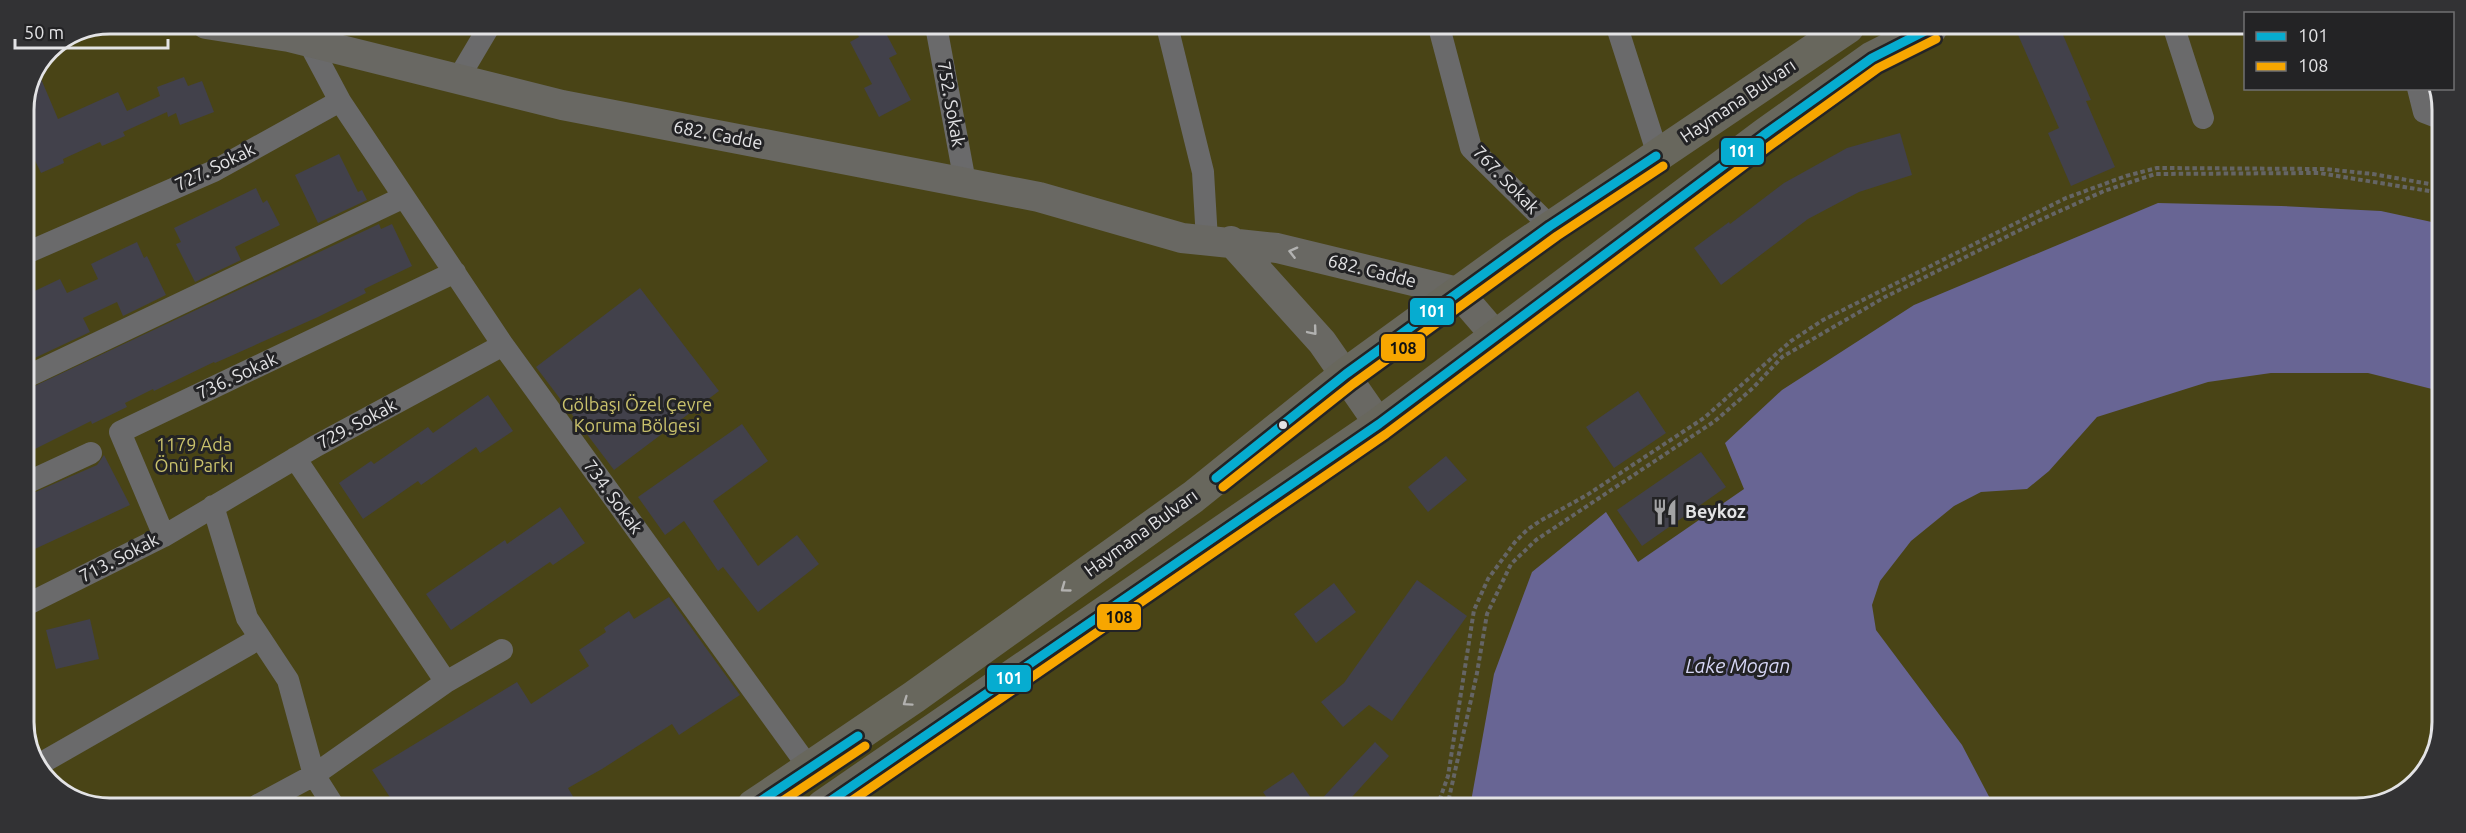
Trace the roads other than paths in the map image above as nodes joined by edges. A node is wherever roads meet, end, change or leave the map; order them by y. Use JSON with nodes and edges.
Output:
{"nodes":[{"id":1,"x":289,"y":34,"type":"edge"},
{"id":2,"x":485,"y":34,"type":"edge"},
{"id":3,"x":937,"y":34,"type":"edge"},
{"id":4,"x":1169,"y":34,"type":"edge"},
{"id":5,"x":1441,"y":34,"type":"edge"},
{"id":6,"x":1619,"y":34,"type":"edge"},
{"id":7,"x":1837,"y":34,"type":"edge"},
{"id":8,"x":1919,"y":34,"type":"edge"},
{"id":9,"x":2176,"y":34,"type":"edge"},
{"id":10,"x":322,"y":38,"type":"edge"},
{"id":11,"x":458,"y":79,"type":"junction"},
{"id":12,"x":2418,"y":90,"type":"edge"},
{"id":13,"x":340,"y":101,"type":"junction"},
{"id":14,"x":2431,"y":115,"type":"edge"},
{"id":15,"x":2203,"y":117,"type":"dead end"},
{"id":16,"x":1658,"y":155,"type":"junction"},
{"id":17,"x":965,"y":182,"type":"junction"},
{"id":18,"x":404,"y":197,"type":"junction"},
{"id":19,"x":1550,"y":226,"type":"junction"},
{"id":20,"x":1219,"y":241,"type":"junction"},
{"id":21,"x":34,"y":250,"type":"edge"},
{"id":22,"x":455,"y":273,"type":"junction"},
{"id":23,"x":1458,"y":292,"type":"junction"},
{"id":24,"x":1495,"y":335,"type":"junction"},
{"id":25,"x":504,"y":345,"type":"junction"},
{"id":26,"x":34,"y":373,"type":"edge"},
{"id":27,"x":1346,"y":374,"type":"junction"},
{"id":28,"x":1379,"y":424,"type":"junction"},
{"id":29,"x":91,"y":453,"type":"dead end"},
{"id":30,"x":295,"y":458,"type":"junction"},
{"id":31,"x":35,"y":479,"type":"edge"},
{"id":32,"x":213,"y":506,"type":"junction"},
{"id":33,"x":164,"y":536,"type":"junction"},
{"id":34,"x":35,"y":601,"type":"edge"},
{"id":35,"x":260,"y":638,"type":"junction"},
{"id":36,"x":502,"y":650,"type":"dead end"},
{"id":37,"x":446,"y":682,"type":"junction"},
{"id":38,"x":45,"y":761,"type":"edge"},
{"id":39,"x":810,"y":769,"type":"junction"},
{"id":40,"x":314,"y":775,"type":"junction"},
{"id":41,"x":271,"y":798,"type":"edge"},
{"id":42,"x":329,"y":798,"type":"edge"},
{"id":43,"x":765,"y":798,"type":"edge"},
{"id":44,"x":835,"y":798,"type":"edge"}],
"edges":[{"from":1,"to":10,"type":"main road","name":"682. Cadde"},
{"from":2,"to":11,"type":"street"},
{"from":3,"to":17,"type":"street","name":"752. Sokak"},
{"from":4,"to":20,"type":"street"},
{"from":5,"to":19,"type":"street","name":"767. Sokak"},
{"from":6,"to":16,"type":"street"},
{"from":7,"to":16,"type":"highway","name":"Haymana Bulvarı"},
{"from":8,"to":24,"type":"highway"},
{"from":9,"to":15,"type":"street"},
{"from":10,"to":11,"type":"main road","name":"682. Cadde"},
{"from":10,"to":13,"type":"street"},
{"from":11,"to":17,"type":"main road","name":"682. Cadde"},
{"from":12,"to":14,"type":"street"},
{"from":13,"to":18,"type":"street","name":"734. Sokak"},
{"from":13,"to":21,"type":"street","name":"727. Sokak"},
{"from":16,"to":19,"type":"highway","name":"Haymana Bulvarı"},
{"from":17,"to":20,"type":"main road","name":"682. Cadde"},
{"from":18,"to":22,"type":"street","name":"734. Sokak"},
{"from":18,"to":26,"type":"street"},
{"from":19,"to":23,"type":"highway","name":"Haymana Bulvarı"},
{"from":23,"to":20,"type":"main road","name":"682. Cadde","one_way":true},
{"from":20,"to":27,"type":"main road","one_way":true},
{"from":22,"to":25,"type":"street","name":"734. Sokak"},
{"from":22,"to":33,"type":"street","name":"736. Sokak"},
{"from":23,"to":24,"type":"main road"},
{"from":23,"to":27,"type":"highway","name":"Haymana Bulvarı"},
{"from":24,"to":28,"type":"highway"},
{"from":25,"to":30,"type":"street","name":"729. Sokak"},
{"from":25,"to":39,"type":"street","name":"734. Sokak"},
{"from":27,"to":28,"type":"main road"},
{"from":27,"to":39,"type":"highway","name":"Haymana Bulvarı","one_way":true},
{"from":28,"to":44,"type":"highway"},
{"from":29,"to":31,"type":"street"},
{"from":30,"to":32,"type":"street","name":"729. Sokak"},
{"from":30,"to":37,"type":"street"},
{"from":32,"to":33,"type":"street","name":"713. Sokak"},
{"from":32,"to":35,"type":"street"},
{"from":33,"to":34,"type":"street","name":"713. Sokak"},
{"from":35,"to":38,"type":"street"},
{"from":35,"to":40,"type":"street"},
{"from":36,"to":37,"type":"street"},
{"from":37,"to":40,"type":"street"},
{"from":39,"to":43,"type":"highway","name":"Haymana Bulvarı"},
{"from":40,"to":41,"type":"street"},
{"from":40,"to":42,"type":"street"}]}
